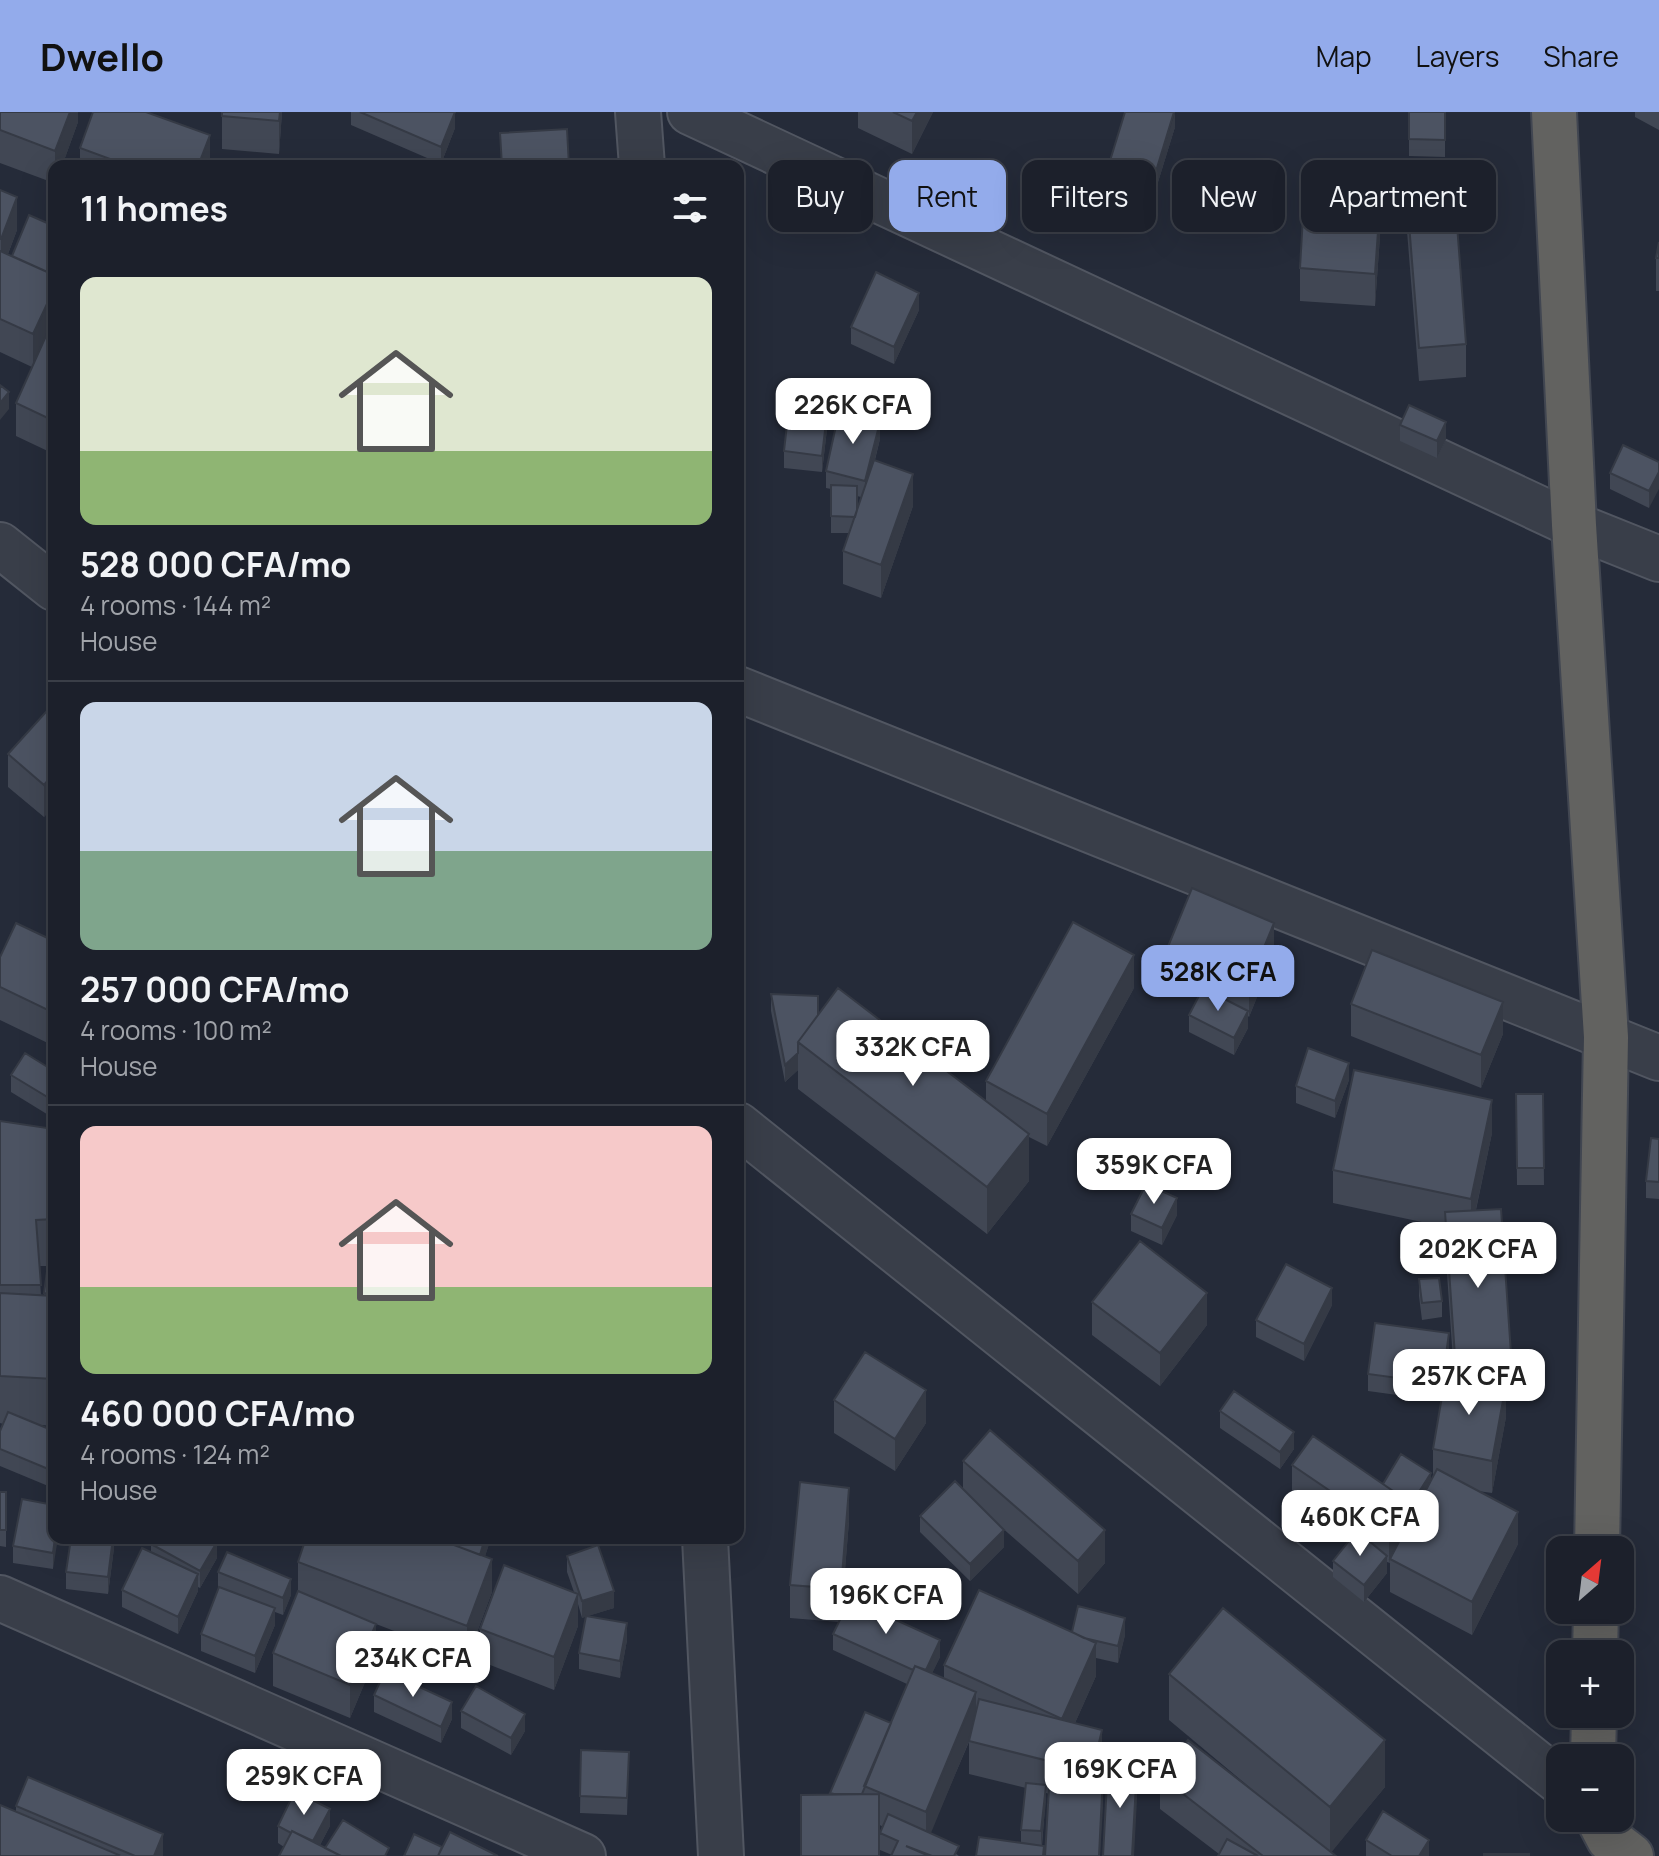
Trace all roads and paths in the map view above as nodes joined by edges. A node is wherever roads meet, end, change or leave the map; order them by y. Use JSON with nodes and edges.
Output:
{"nodes":[{"id":1,"x":638,"y":112,"type":"edge"},
{"id":2,"x":690,"y":112,"type":"edge"},
{"id":3,"x":1554,"y":112,"type":"edge"},
{"id":4,"x":642,"y":160,"type":"edge"},
{"id":5,"x":1574,"y":525,"type":"junction"},
{"id":6,"x":0,"y":545,"type":"edge"},
{"id":7,"x":1659,"y":559,"type":"edge"},
{"id":8,"x":48,"y":583,"type":"edge"},
{"id":9,"x":744,"y":691,"type":"edge"},
{"id":10,"x":1606,"y":1037,"type":"junction"},
{"id":11,"x":1659,"y":1058,"type":"edge"},
{"id":12,"x":744,"y":1130,"type":"edge"},
{"id":13,"x":1597,"y":1536,"type":"edge"},
{"id":14,"x":705,"y":1544,"type":"edge"},
{"id":15,"x":0,"y":1598,"type":"edge"},
{"id":16,"x":1546,"y":1771,"type":"edge"},
{"id":17,"x":583,"y":1856,"type":"edge"},
{"id":18,"x":721,"y":1856,"type":"edge"}],
"edges":[{"from":1,"to":4,"type":"street"},
{"from":2,"to":5,"type":"street"},
{"from":3,"to":5,"type":"highway"},
{"from":5,"to":7,"type":"street"},
{"from":5,"to":10,"type":"highway"},
{"from":6,"to":8,"type":"street"},
{"from":9,"to":10,"type":"street"},
{"from":10,"to":11,"type":"street"},
{"from":10,"to":13,"type":"highway"},
{"from":12,"to":16,"type":"street"},
{"from":14,"to":18,"type":"street"},
{"from":15,"to":17,"type":"street"}]}
